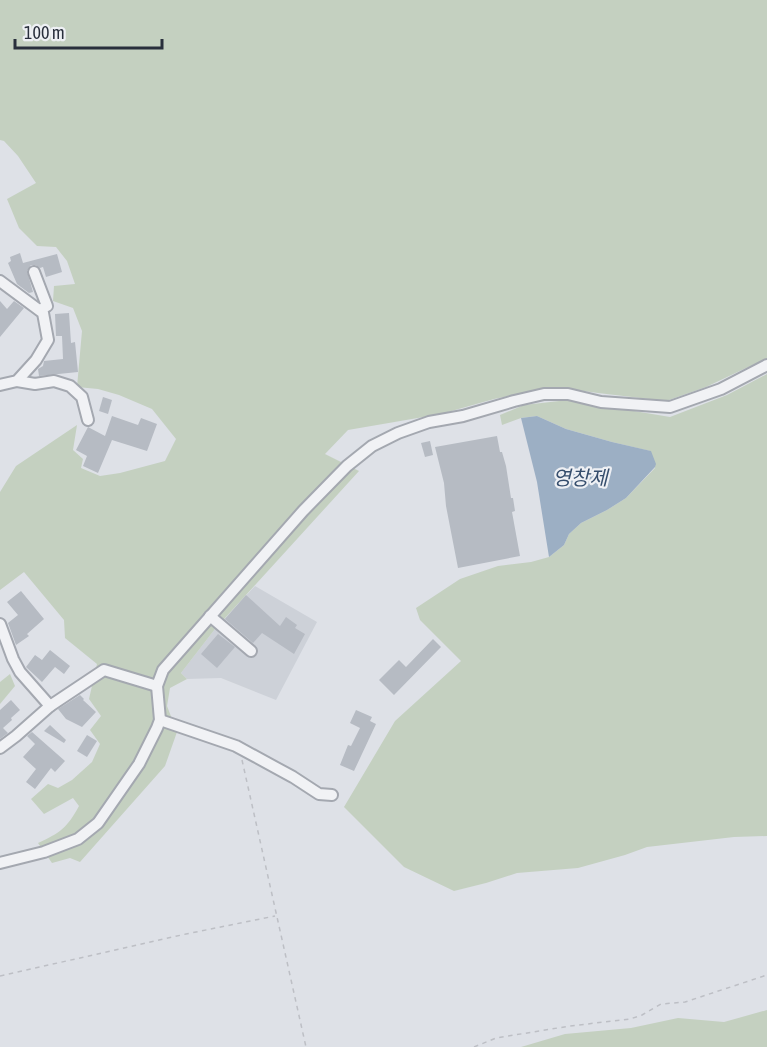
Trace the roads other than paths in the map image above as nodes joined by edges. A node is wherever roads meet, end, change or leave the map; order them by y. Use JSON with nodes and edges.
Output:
{"nodes":[{"id":1,"x":34,"y":272,"type":"dead end"},
{"id":2,"x":0,"y":281,"type":"edge"},
{"id":3,"x":40,"y":310,"type":"junction"},
{"id":4,"x":767,"y":365,"type":"edge"},
{"id":5,"x":17,"y":381,"type":"junction"},
{"id":6,"x":0,"y":385,"type":"edge"},
{"id":7,"x":88,"y":420,"type":"dead end"},
{"id":8,"x":210,"y":616,"type":"junction"},
{"id":9,"x":0,"y":624,"type":"edge"},
{"id":10,"x":251,"y":651,"type":"dead end"},
{"id":11,"x":157,"y":686,"type":"junction"},
{"id":12,"x":50,"y":706,"type":"junction"},
{"id":13,"x":159,"y":720,"type":"junction"},
{"id":14,"x":0,"y":748,"type":"edge"},
{"id":15,"x":332,"y":795,"type":"dead end"},
{"id":16,"x":0,"y":864,"type":"edge"}],
"edges":[{"from":1,"to":3,"type":"street"},
{"from":2,"to":3,"type":"street"},
{"from":3,"to":5,"type":"street"},
{"from":4,"to":8,"type":"street"},
{"from":5,"to":6,"type":"street"},
{"from":5,"to":7,"type":"street"},
{"from":8,"to":10,"type":"street"},
{"from":8,"to":11,"type":"street"},
{"from":9,"to":12,"type":"street"},
{"from":11,"to":12,"type":"street"},
{"from":11,"to":13,"type":"street"},
{"from":12,"to":14,"type":"street"},
{"from":13,"to":15,"type":"street"},
{"from":13,"to":16,"type":"street"}]}
